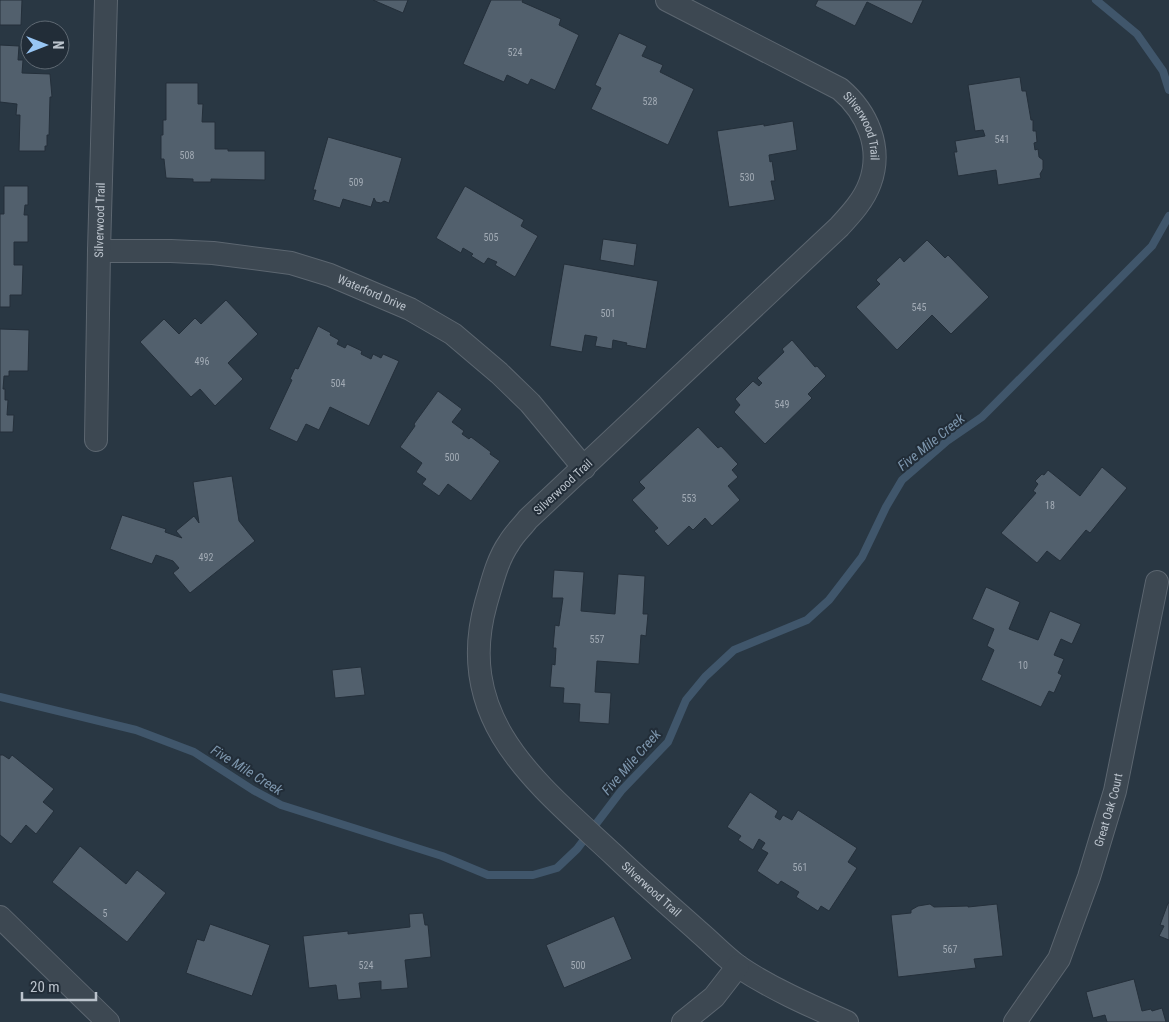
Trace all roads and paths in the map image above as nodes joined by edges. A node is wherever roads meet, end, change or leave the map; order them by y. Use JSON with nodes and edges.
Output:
{"nodes":[{"id":1,"x":106,"y":0,"type":"edge"},
{"id":2,"x":667,"y":0,"type":"edge"},
{"id":3,"x":99,"y":251,"type":"junction"},
{"id":4,"x":96,"y":440,"type":"dead end"},
{"id":5,"x":584,"y":468,"type":"junction"},
{"id":6,"x":1157,"y":582,"type":"dead end"},
{"id":7,"x":0,"y":917,"type":"edge"},
{"id":8,"x":738,"y":966,"type":"junction"},
{"id":9,"x":108,"y":1022,"type":"edge"},
{"id":10,"x":683,"y":1022,"type":"edge"},
{"id":11,"x":847,"y":1022,"type":"edge"},
{"id":12,"x":1015,"y":1022,"type":"edge"}],
"edges":[{"from":1,"to":3,"type":"street","name":"Silverwood Trail"},
{"from":2,"to":5,"type":"street","name":"Silverwood Trail"},
{"from":3,"to":4,"type":"street","name":"Silverwood Trail"},
{"from":3,"to":5,"type":"street","name":"Waterford Drive"},
{"from":5,"to":8,"type":"street","name":"Silverwood Trail"},
{"from":6,"to":12,"type":"street","name":"Great Oak Court"},
{"from":7,"to":9,"type":"street"},
{"from":8,"to":10,"type":"street"},
{"from":8,"to":11,"type":"street","name":"Silverwood Trail"}]}
